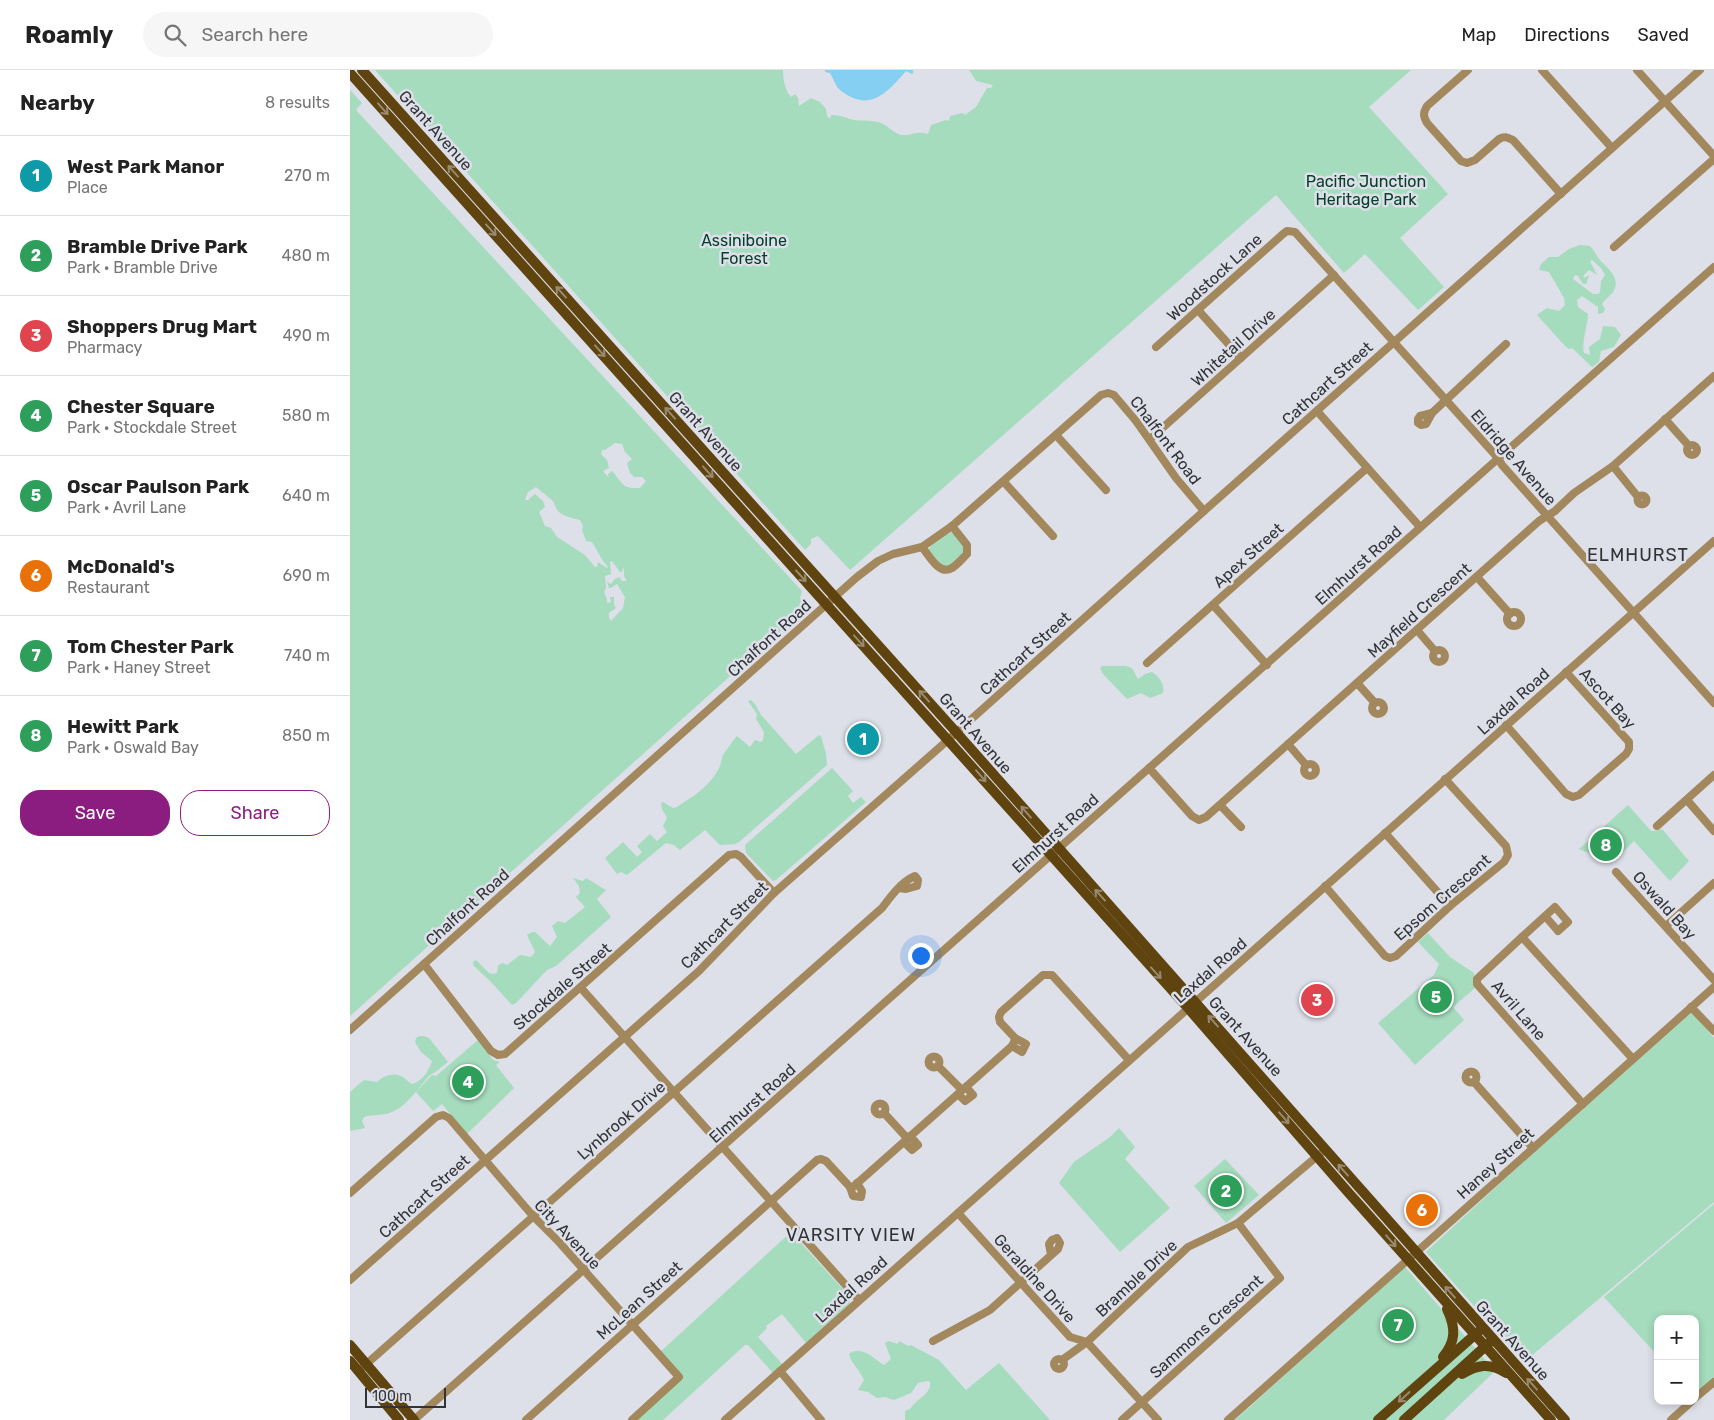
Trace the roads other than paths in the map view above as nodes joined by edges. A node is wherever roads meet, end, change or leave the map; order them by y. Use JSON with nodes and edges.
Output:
{"nodes":[{"id":1,"x":362,"y":70,"type":"edge"},
{"id":2,"x":1468,"y":70,"type":"edge"},
{"id":3,"x":1542,"y":70,"type":"edge"},
{"id":4,"x":1637,"y":70,"type":"edge"},
{"id":5,"x":1700,"y":70,"type":"edge"},
{"id":6,"x":350,"y":73,"type":"edge"},
{"id":7,"x":1665,"y":102,"type":"junction"},
{"id":8,"x":1612,"y":148,"type":"junction"},
{"id":9,"x":1714,"y":157,"type":"edge"},
{"id":10,"x":1561,"y":194,"type":"junction"},
{"id":11,"x":1291,"y":231,"type":"joint"},
{"id":12,"x":1614,"y":247,"type":"dead end"},
{"id":13,"x":1714,"y":267,"type":"edge"},
{"id":14,"x":1334,"y":275,"type":"junction"},
{"id":15,"x":1198,"y":310,"type":"junction"},
{"id":16,"x":1394,"y":342,"type":"junction"},
{"id":17,"x":1506,"y":344,"type":"dead end"},
{"id":18,"x":1156,"y":347,"type":"dead end"},
{"id":19,"x":1241,"y":358,"type":"junction"},
{"id":20,"x":1714,"y":376,"type":"edge"},
{"id":21,"x":1445,"y":399,"type":"junction"},
{"id":22,"x":1317,"y":411,"type":"junction"},
{"id":23,"x":1432,"y":413,"type":"dead end"},
{"id":24,"x":1665,"y":420,"type":"junction"},
{"id":25,"x":1056,"y":435,"type":"junction"},
{"id":26,"x":1150,"y":439,"type":"junction"},
{"id":27,"x":1689,"y":446,"type":"dead end"},
{"id":28,"x":1498,"y":458,"type":"junction"},
{"id":29,"x":1613,"y":466,"type":"junction"},
{"id":30,"x":1367,"y":468,"type":"junction"},
{"id":31,"x":1004,"y":482,"type":"junction"},
{"id":32,"x":1106,"y":490,"type":"dead end"},
{"id":33,"x":1638,"y":497,"type":"dead end"},
{"id":34,"x":1204,"y":511,"type":"junction"},
{"id":35,"x":1547,"y":516,"type":"junction"},
{"id":36,"x":952,"y":526,"type":"junction"},
{"id":37,"x":1420,"y":527,"type":"junction"},
{"id":38,"x":1053,"y":536,"type":"dead end"},
{"id":39,"x":1714,"y":541,"type":"edge"},
{"id":40,"x":922,"y":547,"type":"junction"},
{"id":41,"x":1477,"y":577,"type":"junction"},
{"id":42,"x":831,"y":601,"type":"junction"},
{"id":43,"x":1213,"y":605,"type":"junction"},
{"id":44,"x":1632,"y":613,"type":"junction"},
{"id":45,"x":1510,"y":614,"type":"dead end"},
{"id":46,"x":1417,"y":630,"type":"junction"},
{"id":47,"x":1435,"y":651,"type":"dead end"},
{"id":48,"x":1147,"y":663,"type":"dead end"},
{"id":49,"x":1267,"y":665,"type":"junction"},
{"id":50,"x":1566,"y":672,"type":"junction"},
{"id":51,"x":1357,"y":684,"type":"junction"},
{"id":52,"x":1375,"y":703,"type":"dead end"},
{"id":53,"x":1714,"y":703,"type":"edge"},
{"id":54,"x":1506,"y":725,"type":"junction"},
{"id":55,"x":952,"y":736,"type":"junction"},
{"id":56,"x":1288,"y":744,"type":"junction"},
{"id":57,"x":1306,"y":765,"type":"dead end"},
{"id":58,"x":1149,"y":768,"type":"junction"},
{"id":59,"x":1714,"y":775,"type":"edge"},
{"id":60,"x":1445,"y":779,"type":"junction"},
{"id":61,"x":1686,"y":800,"type":"junction"},
{"id":62,"x":1220,"y":805,"type":"junction"},
{"id":63,"x":1657,"y":826,"type":"dead end"},
{"id":64,"x":1241,"y":827,"type":"dead end"},
{"id":65,"x":1714,"y":831,"type":"edge"},
{"id":66,"x":1385,"y":833,"type":"junction"},
{"id":67,"x":1054,"y":852,"type":"junction"},
{"id":68,"x":1616,"y":872,"type":"dead end"},
{"id":69,"x":1714,"y":883,"type":"edge"},
{"id":70,"x":1325,"y":886,"type":"junction"},
{"id":71,"x":899,"y":888,"type":"dead end"},
{"id":72,"x":774,"y":893,"type":"junction"},
{"id":73,"x":1450,"y":906,"type":"junction"},
{"id":74,"x":1545,"y":916,"type":"dead end"},
{"id":75,"x":1666,"y":926,"type":"junction"},
{"id":76,"x":1522,"y":937,"type":"junction"},
{"id":77,"x":424,"y":964,"type":"junction"},
{"id":78,"x":1714,"y":980,"type":"edge"},
{"id":79,"x":1714,"y":987,"type":"edge"},
{"id":80,"x":581,"y":988,"type":"junction"},
{"id":81,"x":1191,"y":1004,"type":"junction"},
{"id":82,"x":1691,"y":1007,"type":"junction"},
{"id":83,"x":350,"y":1030,"type":"edge"},
{"id":84,"x":1714,"y":1030,"type":"edge"},
{"id":85,"x":625,"y":1038,"type":"junction"},
{"id":86,"x":1633,"y":1059,"type":"junction"},
{"id":87,"x":1129,"y":1060,"type":"junction"},
{"id":88,"x":938,"y":1066,"type":"dead end"},
{"id":89,"x":1474,"y":1082,"type":"dead end"},
{"id":90,"x":962,"y":1090,"type":"junction"},
{"id":91,"x":673,"y":1092,"type":"junction"},
{"id":92,"x":1583,"y":1104,"type":"junction"},
{"id":93,"x":884,"y":1113,"type":"dead end"},
{"id":94,"x":907,"y":1138,"type":"junction"},
{"id":95,"x":723,"y":1147,"type":"junction"},
{"id":96,"x":1533,"y":1148,"type":"junction"},
{"id":97,"x":1321,"y":1152,"type":"junction"},
{"id":98,"x":485,"y":1160,"type":"junction"},
{"id":99,"x":350,"y":1192,"type":"edge"},
{"id":100,"x":771,"y":1200,"type":"junction"},
{"id":101,"x":958,"y":1213,"type":"junction"},
{"id":102,"x":533,"y":1216,"type":"junction"},
{"id":103,"x":1238,"y":1223,"type":"junction"},
{"id":104,"x":1051,"y":1255,"type":"dead end"},
{"id":105,"x":1412,"y":1256,"type":"junction"},
{"id":106,"x":584,"y":1270,"type":"junction"},
{"id":107,"x":350,"y":1280,"type":"edge"},
{"id":108,"x":1021,"y":1283,"type":"junction"},
{"id":109,"x":1441,"y":1297,"type":"junction"},
{"id":110,"x":859,"y":1300,"type":"junction"},
{"id":111,"x":632,"y":1326,"type":"junction"},
{"id":112,"x":1479,"y":1332,"type":"junction"},
{"id":113,"x":1493,"y":1339,"type":"junction"},
{"id":114,"x":933,"y":1341,"type":"dead end"},
{"id":115,"x":1087,"y":1342,"type":"junction"},
{"id":116,"x":350,"y":1345,"type":"edge"},
{"id":117,"x":1485,"y":1346,"type":"junction"},
{"id":118,"x":1062,"y":1360,"type":"dead end"},
{"id":119,"x":350,"y":1361,"type":"edge"},
{"id":120,"x":363,"y":1368,"type":"junction"},
{"id":121,"x":780,"y":1371,"type":"junction"},
{"id":122,"x":1430,"y":1373,"type":"junction"},
{"id":123,"x":1514,"y":1380,"type":"junction"},
{"id":124,"x":1714,"y":1382,"type":"edge"},
{"id":125,"x":1441,"y":1388,"type":"junction"},
{"id":126,"x":1699,"y":1395,"type":"edge"},
{"id":127,"x":1142,"y":1402,"type":"junction"},
{"id":128,"x":1688,"y":1405,"type":"edge"},
{"id":129,"x":399,"y":1420,"type":"edge"},
{"id":130,"x":414,"y":1420,"type":"edge"},
{"id":131,"x":526,"y":1420,"type":"edge"},
{"id":132,"x":632,"y":1420,"type":"edge"},
{"id":133,"x":724,"y":1420,"type":"edge"},
{"id":134,"x":822,"y":1420,"type":"edge"},
{"id":135,"x":1122,"y":1420,"type":"edge"},
{"id":136,"x":1158,"y":1420,"type":"edge"},
{"id":137,"x":1228,"y":1420,"type":"edge"},
{"id":138,"x":1378,"y":1420,"type":"edge"},
{"id":139,"x":1404,"y":1420,"type":"edge"},
{"id":140,"x":1550,"y":1420,"type":"edge"},
{"id":141,"x":1565,"y":1420,"type":"edge"},
{"id":142,"x":1671,"y":1420,"type":"edge"}],
"edges":[{"from":42,"to":1,"type":"main road","name":"Grant Avenue","one_way":true},
{"from":2,"to":10,"type":"street"},
{"from":3,"to":8,"type":"street"},
{"from":4,"to":7,"type":"street"},
{"from":5,"to":7,"type":"street","name":"Cathcart Street"},
{"from":6,"to":42,"type":"main road","name":"Grant Avenue","one_way":true},
{"from":7,"to":8,"type":"street","name":"Cathcart Street"},
{"from":7,"to":9,"type":"street"},
{"from":8,"to":10,"type":"street","name":"Cathcart Street"},
{"from":9,"to":12,"type":"street"},
{"from":10,"to":16,"type":"street","name":"Cathcart Street"},
{"from":11,"to":14,"type":"street","name":"Eldridge Avenue"},
{"from":11,"to":15,"type":"street","name":"Woodstock Lane"},
{"from":13,"to":28,"type":"street","name":"Elmhurst Road"},
{"from":14,"to":16,"type":"street","name":"Eldridge Avenue"},
{"from":14,"to":19,"type":"street","name":"Whitetail Drive"},
{"from":15,"to":18,"type":"street","name":"Woodstock Lane"},
{"from":15,"to":19,"type":"street"},
{"from":16,"to":21,"type":"street","name":"Eldridge Avenue"},
{"from":16,"to":22,"type":"street","name":"Cathcart Street"},
{"from":17,"to":21,"type":"street"},
{"from":19,"to":26,"type":"street","name":"Whitetail Drive"},
{"from":20,"to":24,"type":"street","name":"Mayfield Crescent"},
{"from":21,"to":23,"type":"street"},
{"from":21,"to":28,"type":"street","name":"Eldridge Avenue"},
{"from":22,"to":30,"type":"street"},
{"from":22,"to":34,"type":"street","name":"Cathcart Street"},
{"from":24,"to":27,"type":"street"},
{"from":24,"to":29,"type":"street","name":"Mayfield Crescent"},
{"from":25,"to":26,"type":"street","name":"Chalfont Road"},
{"from":25,"to":31,"type":"street","name":"Chalfont Road"},
{"from":25,"to":32,"type":"street"},
{"from":26,"to":34,"type":"street","name":"Chalfont Road"},
{"from":28,"to":35,"type":"street","name":"Eldridge Avenue"},
{"from":28,"to":37,"type":"street","name":"Elmhurst Road"},
{"from":29,"to":33,"type":"street"},
{"from":29,"to":35,"type":"street","name":"Mayfield Crescent"},
{"from":30,"to":37,"type":"street"},
{"from":30,"to":43,"type":"street","name":"Apex Street"},
{"from":31,"to":36,"type":"street","name":"Chalfont Road"},
{"from":31,"to":38,"type":"street"},
{"from":34,"to":55,"type":"street","name":"Cathcart Street"},
{"from":35,"to":41,"type":"street","name":"Mayfield Crescent"},
{"from":35,"to":44,"type":"street","name":"Eldridge Avenue"},
{"from":36,"to":40,"type":"street","name":"Chalfont Road"},
{"from":36,"to":40,"type":"street"},
{"from":37,"to":49,"type":"street","name":"Elmhurst Road"},
{"from":39,"to":44,"type":"street","name":"Laxdal Road"},
{"from":40,"to":42,"type":"street","name":"Chalfont Road"},
{"from":41,"to":45,"type":"street"},
{"from":41,"to":46,"type":"street","name":"Mayfield Crescent"},
{"from":42,"to":55,"type":"main road","name":"Grant Avenue"},
{"from":42,"to":77,"type":"street","name":"Chalfont Road"},
{"from":43,"to":48,"type":"street","name":"Apex Street"},
{"from":43,"to":49,"type":"street"},
{"from":44,"to":50,"type":"street","name":"Laxdal Road"},
{"from":44,"to":53,"type":"street","name":"Eldridge Avenue"},
{"from":46,"to":47,"type":"street"},
{"from":46,"to":51,"type":"street","name":"Mayfield Crescent"},
{"from":49,"to":58,"type":"street","name":"Elmhurst Road"},
{"from":50,"to":54,"type":"street","name":"Laxdal Road"},
{"from":50,"to":54,"type":"street","name":"Ascot Bay"},
{"from":51,"to":52,"type":"street"},
{"from":51,"to":56,"type":"street","name":"Mayfield Crescent"},
{"from":54,"to":60,"type":"street","name":"Laxdal Road"},
{"from":55,"to":67,"type":"main road","name":"Grant Avenue"},
{"from":55,"to":72,"type":"street","name":"Cathcart Street"},
{"from":56,"to":57,"type":"street"},
{"from":56,"to":62,"type":"street","name":"Mayfield Crescent"},
{"from":58,"to":62,"type":"street","name":"Mayfield Crescent"},
{"from":58,"to":67,"type":"street","name":"Elmhurst Road"},
{"from":59,"to":61,"type":"street"},
{"from":60,"to":66,"type":"street","name":"Laxdal Road"},
{"from":60,"to":73,"type":"street","name":"Epsom Crescent"},
{"from":61,"to":63,"type":"street"},
{"from":61,"to":65,"type":"street"},
{"from":62,"to":64,"type":"street"},
{"from":66,"to":70,"type":"street","name":"Laxdal Road"},
{"from":66,"to":73,"type":"street"},
{"from":67,"to":81,"type":"main road","name":"Grant Avenue"},
{"from":67,"to":95,"type":"street","name":"Elmhurst Road"},
{"from":68,"to":75,"type":"street","name":"Oswald Bay"},
{"from":69,"to":75,"type":"street"},
{"from":70,"to":73,"type":"street","name":"Epsom Crescent"},
{"from":70,"to":81,"type":"street","name":"Laxdal Road"},
{"from":71,"to":91,"type":"street","name":"Lynbrook Drive"},
{"from":72,"to":80,"type":"street","name":"Stockdale Street"},
{"from":72,"to":85,"type":"street","name":"Cathcart Street"},
{"from":74,"to":76,"type":"street","name":"Avril Lane"},
{"from":75,"to":78,"type":"street","name":"Oswald Bay"},
{"from":76,"to":86,"type":"street"},
{"from":76,"to":92,"type":"street","name":"Avril Lane"},
{"from":77,"to":80,"type":"street","name":"Stockdale Street"},
{"from":77,"to":83,"type":"street","name":"Chalfont Road"},
{"from":79,"to":82,"type":"street","name":"Haney Street"},
{"from":80,"to":85,"type":"street"},
{"from":81,"to":87,"type":"street","name":"Laxdal Road"},
{"from":81,"to":97,"type":"main road","name":"Grant Avenue"},
{"from":82,"to":84,"type":"street"},
{"from":82,"to":86,"type":"street","name":"Haney Street"},
{"from":85,"to":91,"type":"street"},
{"from":85,"to":98,"type":"street","name":"Cathcart Street"},
{"from":86,"to":92,"type":"street","name":"Haney Street"},
{"from":87,"to":90,"type":"street"},
{"from":87,"to":101,"type":"street","name":"Laxdal Road"},
{"from":88,"to":90,"type":"street"},
{"from":89,"to":96,"type":"street"},
{"from":90,"to":94,"type":"street"},
{"from":91,"to":95,"type":"street"},
{"from":91,"to":102,"type":"street","name":"Lynbrook Drive"},
{"from":92,"to":96,"type":"street","name":"Haney Street"},
{"from":93,"to":94,"type":"street"},
{"from":94,"to":100,"type":"street","name":"McLean Street"},
{"from":95,"to":100,"type":"street"},
{"from":95,"to":106,"type":"street","name":"Elmhurst Road"},
{"from":96,"to":105,"type":"street","name":"Haney Street"},
{"from":97,"to":103,"type":"street","name":"Bramble Drive"},
{"from":97,"to":105,"type":"main road","name":"Grant Avenue"},
{"from":98,"to":99,"type":"street","name":"City Avenue"},
{"from":98,"to":102,"type":"street","name":"City Avenue"},
{"from":98,"to":107,"type":"street","name":"Cathcart Street"},
{"from":100,"to":110,"type":"street"},
{"from":100,"to":111,"type":"street","name":"McLean Street"},
{"from":101,"to":108,"type":"street","name":"Geraldine Drive"},
{"from":101,"to":110,"type":"street","name":"Laxdal Road"},
{"from":102,"to":106,"type":"street","name":"City Avenue"},
{"from":102,"to":120,"type":"street","name":"Lynbrook Drive"},
{"from":103,"to":115,"type":"street","name":"Bramble Drive"},
{"from":103,"to":127,"type":"street","name":"Sammons Crescent"},
{"from":104,"to":108,"type":"street"},
{"from":105,"to":109,"type":"main road","name":"Grant Avenue"},
{"from":112,"to":105,"type":"main road","name":"Grant Avenue","one_way":true},
{"from":105,"to":137,"type":"street","name":"Haney Street"},
{"from":106,"to":111,"type":"street","name":"City Avenue"},
{"from":106,"to":130,"type":"street","name":"Elmhurst Road"},
{"from":108,"to":114,"type":"street"},
{"from":108,"to":115,"type":"street","name":"Geraldine Drive"},
{"from":109,"to":112,"type":"main road","name":"Grant Avenue"},
{"from":109,"to":122,"type":"main road"},
{"from":110,"to":121,"type":"street","name":"Laxdal Road"},
{"from":111,"to":131,"type":"street","name":"McLean Street"},
{"from":111,"to":132,"type":"street","name":"City Avenue"},
{"from":112,"to":113,"type":"main road","name":"Grant Avenue"},
{"from":112,"to":117,"type":"main road","name":"Grant Avenue"},
{"from":112,"to":122,"type":"main road"},
{"from":113,"to":117,"type":"main road"},
{"from":141,"to":113,"type":"main road","name":"Grant Avenue","one_way":true},
{"from":115,"to":118,"type":"street","name":"Bramble Drive"},
{"from":115,"to":127,"type":"street","name":"Geraldine Drive"},
{"from":116,"to":120,"type":"main road"},
{"from":117,"to":123,"type":"main road","name":"Grant Avenue"},
{"from":117,"to":125,"type":"main road"},
{"from":119,"to":120,"type":"main road"},
{"from":120,"to":129,"type":"main road"},
{"from":120,"to":130,"type":"main road"},
{"from":121,"to":133,"type":"street","name":"Laxdal Road"},
{"from":121,"to":134,"type":"street"},
{"from":122,"to":138,"type":"main road","one_way":true},
{"from":123,"to":125,"type":"main road"},
{"from":123,"to":140,"type":"main road","name":"Grant Avenue"},
{"from":124,"to":126,"type":"street"},
{"from":125,"to":139,"type":"main road"},
{"from":127,"to":135,"type":"street","name":"Sammons Crescent"},
{"from":127,"to":136,"type":"street","name":"Geraldine Drive"},
{"from":128,"to":142,"type":"street"}]}
